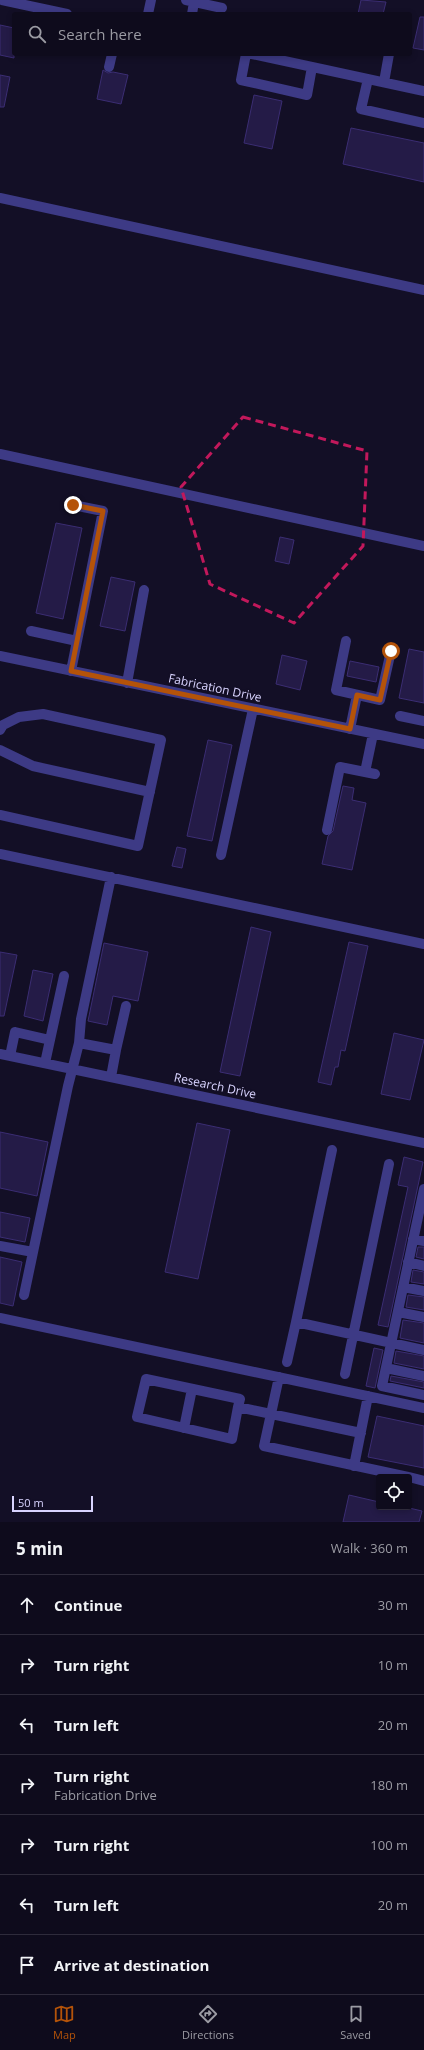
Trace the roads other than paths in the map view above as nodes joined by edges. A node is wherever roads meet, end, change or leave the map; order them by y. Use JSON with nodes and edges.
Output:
{"nodes":[{"id":1,"x":2,"y":0,"type":"edge"},
{"id":2,"x":151,"y":0,"type":"edge"},
{"id":3,"x":190,"y":1,"type":"edge"},
{"id":4,"x":222,"y":8,"type":"dead end"},
{"id":5,"x":58,"y":12,"type":"edge"},
{"id":6,"x":148,"y":12,"type":"edge"},
{"id":7,"x":192,"y":12,"type":"edge"},
{"id":8,"x":112,"y":56,"type":"edge"},
{"id":9,"x":246,"y":56,"type":"edge"},
{"id":10,"x":261,"y":56,"type":"edge"},
{"id":11,"x":390,"y":56,"type":"edge"},
{"id":12,"x":109,"y":67,"type":"dead end"},
{"id":13,"x":312,"y":67,"type":"junction"},
{"id":14,"x":368,"y":79,"type":"junction"},
{"id":15,"x":384,"y":82,"type":"junction"},
{"id":16,"x":424,"y":91,"type":"edge"},
{"id":17,"x":424,"y":123,"type":"edge"},
{"id":18,"x":0,"y":198,"type":"edge"},
{"id":19,"x":424,"y":290,"type":"edge"},
{"id":20,"x":0,"y":454,"type":"edge"},
{"id":21,"x":73,"y":505,"type":"dead end"},
{"id":22,"x":424,"y":546,"type":"edge"},
{"id":23,"x":144,"y":590,"type":"dead end"},
{"id":24,"x":31,"y":631,"type":"dead end"},
{"id":25,"x":77,"y":641,"type":"junction"},
{"id":26,"x":346,"y":641,"type":"dead end"},
{"id":27,"x":391,"y":651,"type":"dead end"},
{"id":28,"x":0,"y":656,"type":"edge"},
{"id":29,"x":71,"y":671,"type":"junction"},
{"id":30,"x":127,"y":683,"type":"junction"},
{"id":31,"x":357,"y":695,"type":"junction"},
{"id":32,"x":253,"y":709,"type":"junction"},
{"id":33,"x":400,"y":716,"type":"dead end"},
{"id":34,"x":424,"y":721,"type":"edge"},
{"id":35,"x":350,"y":729,"type":"junction"},
{"id":36,"x":0,"y":730,"type":"edge"},
{"id":37,"x":373,"y":734,"type":"junction"},
{"id":38,"x":424,"y":744,"type":"edge"},
{"id":39,"x":0,"y":750,"type":"edge"},
{"id":40,"x":150,"y":792,"type":"junction"},
{"id":41,"x":0,"y":815,"type":"edge"},
{"id":42,"x":327,"y":830,"type":"dead end"},
{"id":43,"x":0,"y":854,"type":"edge"},
{"id":44,"x":221,"y":855,"type":"dead end"},
{"id":45,"x":111,"y":877,"type":"junction"},
{"id":46,"x":424,"y":944,"type":"edge"},
{"id":47,"x":64,"y":976,"type":"dead end"},
{"id":48,"x":126,"y":1006,"type":"dead end"},
{"id":49,"x":50,"y":1040,"type":"junction"},
{"id":50,"x":79,"y":1043,"type":"junction"},
{"id":51,"x":116,"y":1050,"type":"junction"},
{"id":52,"x":0,"y":1054,"type":"edge"},
{"id":53,"x":10,"y":1056,"type":"junction"},
{"id":54,"x":45,"y":1063,"type":"junction"},
{"id":55,"x":73,"y":1069,"type":"junction"},
{"id":56,"x":111,"y":1077,"type":"junction"},
{"id":57,"x":424,"y":1143,"type":"edge"},
{"id":58,"x":332,"y":1150,"type":"dead end"},
{"id":59,"x":389,"y":1164,"type":"dead end"},
{"id":60,"x":424,"y":1189,"type":"edge"},
{"id":61,"x":421,"y":1214,"type":"edge"},
{"id":62,"x":413,"y":1239,"type":"junction"},
{"id":63,"x":424,"y":1241,"type":"edge"},
{"id":64,"x":0,"y":1246,"type":"edge"},
{"id":65,"x":33,"y":1252,"type":"junction"},
{"id":66,"x":408,"y":1262,"type":"junction"},
{"id":67,"x":424,"y":1266,"type":"edge"},
{"id":68,"x":403,"y":1286,"type":"junction"},
{"id":69,"x":424,"y":1291,"type":"edge"},
{"id":70,"x":24,"y":1295,"type":"dead end"},
{"id":71,"x":398,"y":1312,"type":"junction"},
{"id":72,"x":424,"y":1317,"type":"edge"},
{"id":73,"x":0,"y":1318,"type":"edge"},
{"id":74,"x":296,"y":1322,"type":"junction"},
{"id":75,"x":353,"y":1335,"type":"junction"},
{"id":76,"x":391,"y":1343,"type":"junction"},
{"id":77,"x":424,"y":1350,"type":"edge"},
{"id":78,"x":287,"y":1362,"type":"dead end"},
{"id":79,"x":386,"y":1368,"type":"junction"},
{"id":80,"x":345,"y":1374,"type":"dead end"},
{"id":81,"x":424,"y":1376,"type":"edge"},
{"id":82,"x":279,"y":1377,"type":"junction"},
{"id":83,"x":192,"y":1389,"type":"junction"},
{"id":84,"x":424,"y":1395,"type":"edge"},
{"id":85,"x":368,"y":1396,"type":"junction"},
{"id":86,"x":238,"y":1407,"type":"junction"},
{"id":87,"x":424,"y":1408,"type":"edge"},
{"id":88,"x":271,"y":1414,"type":"junction"},
{"id":89,"x":184,"y":1428,"type":"junction"},
{"id":90,"x":361,"y":1433,"type":"junction"},
{"id":91,"x":354,"y":1466,"type":"junction"},
{"id":92,"x":393,"y":1474,"type":"edge"},
{"id":93,"x":412,"y":1478,"type":"edge"},
{"id":94,"x":424,"y":1481,"type":"edge"}],
"edges":[{"from":1,"to":5,"type":"street"},
{"from":2,"to":6,"type":"street"},
{"from":3,"to":4,"type":"street"},
{"from":3,"to":7,"type":"street"},
{"from":8,"to":12,"type":"street"},
{"from":9,"to":13,"type":"street"},
{"from":10,"to":13,"type":"street"},
{"from":11,"to":15,"type":"street"},
{"from":13,"to":14,"type":"street"},
{"from":14,"to":15,"type":"street"},
{"from":14,"to":17,"type":"street"},
{"from":15,"to":16,"type":"street"},
{"from":18,"to":19,"type":"street"},
{"from":20,"to":22,"type":"street"},
{"from":21,"to":25,"type":"street"},
{"from":23,"to":30,"type":"street"},
{"from":24,"to":25,"type":"street"},
{"from":25,"to":29,"type":"street"},
{"from":26,"to":31,"type":"street"},
{"from":27,"to":31,"type":"street"},
{"from":28,"to":29,"type":"street","name":"Fabrication Drive"},
{"from":29,"to":30,"type":"street","name":"Fabrication Drive"},
{"from":30,"to":32,"type":"street","name":"Fabrication Drive"},
{"from":31,"to":35,"type":"street"},
{"from":32,"to":35,"type":"street","name":"Fabrication Drive"},
{"from":32,"to":44,"type":"street"},
{"from":33,"to":34,"type":"street"},
{"from":35,"to":37,"type":"street","name":"Fabrication Drive"},
{"from":36,"to":40,"type":"street"},
{"from":37,"to":38,"type":"street","name":"Fabrication Drive"},
{"from":37,"to":42,"type":"street"},
{"from":39,"to":40,"type":"street"},
{"from":40,"to":41,"type":"street"},
{"from":43,"to":45,"type":"street"},
{"from":45,"to":46,"type":"street"},
{"from":45,"to":50,"type":"street"},
{"from":47,"to":49,"type":"street"},
{"from":48,"to":51,"type":"street"},
{"from":49,"to":53,"type":"street"},
{"from":49,"to":54,"type":"street"},
{"from":50,"to":51,"type":"street"},
{"from":50,"to":55,"type":"street"},
{"from":51,"to":56,"type":"street"},
{"from":52,"to":53,"type":"street","name":"Research Drive"},
{"from":53,"to":54,"type":"street","name":"Research Drive"},
{"from":54,"to":55,"type":"street","name":"Research Drive"},
{"from":55,"to":56,"type":"street","name":"Research Drive"},
{"from":55,"to":65,"type":"street"},
{"from":56,"to":57,"type":"street","name":"Research Drive"},
{"from":58,"to":74,"type":"street"},
{"from":59,"to":75,"type":"street"},
{"from":60,"to":61,"type":"street"},
{"from":61,"to":62,"type":"street"},
{"from":62,"to":63,"type":"street"},
{"from":62,"to":66,"type":"street"},
{"from":64,"to":65,"type":"street"},
{"from":65,"to":70,"type":"street"},
{"from":66,"to":67,"type":"street"},
{"from":66,"to":68,"type":"street"},
{"from":68,"to":69,"type":"street"},
{"from":68,"to":71,"type":"street"},
{"from":71,"to":72,"type":"street"},
{"from":71,"to":76,"type":"street"},
{"from":73,"to":82,"type":"street"},
{"from":74,"to":75,"type":"street"},
{"from":74,"to":78,"type":"street"},
{"from":75,"to":76,"type":"street"},
{"from":75,"to":80,"type":"street"},
{"from":76,"to":77,"type":"street"},
{"from":76,"to":79,"type":"street"},
{"from":79,"to":81,"type":"street"},
{"from":79,"to":84,"type":"street"},
{"from":82,"to":85,"type":"street"},
{"from":82,"to":88,"type":"street"},
{"from":83,"to":86,"type":"street"},
{"from":83,"to":89,"type":"street"},
{"from":83,"to":89,"type":"street"},
{"from":85,"to":87,"type":"street"},
{"from":85,"to":90,"type":"street"},
{"from":86,"to":88,"type":"street"},
{"from":86,"to":89,"type":"street"},
{"from":88,"to":90,"type":"street"},
{"from":88,"to":91,"type":"street"},
{"from":90,"to":91,"type":"street"},
{"from":91,"to":92,"type":"street"},
{"from":93,"to":94,"type":"street"}]}
